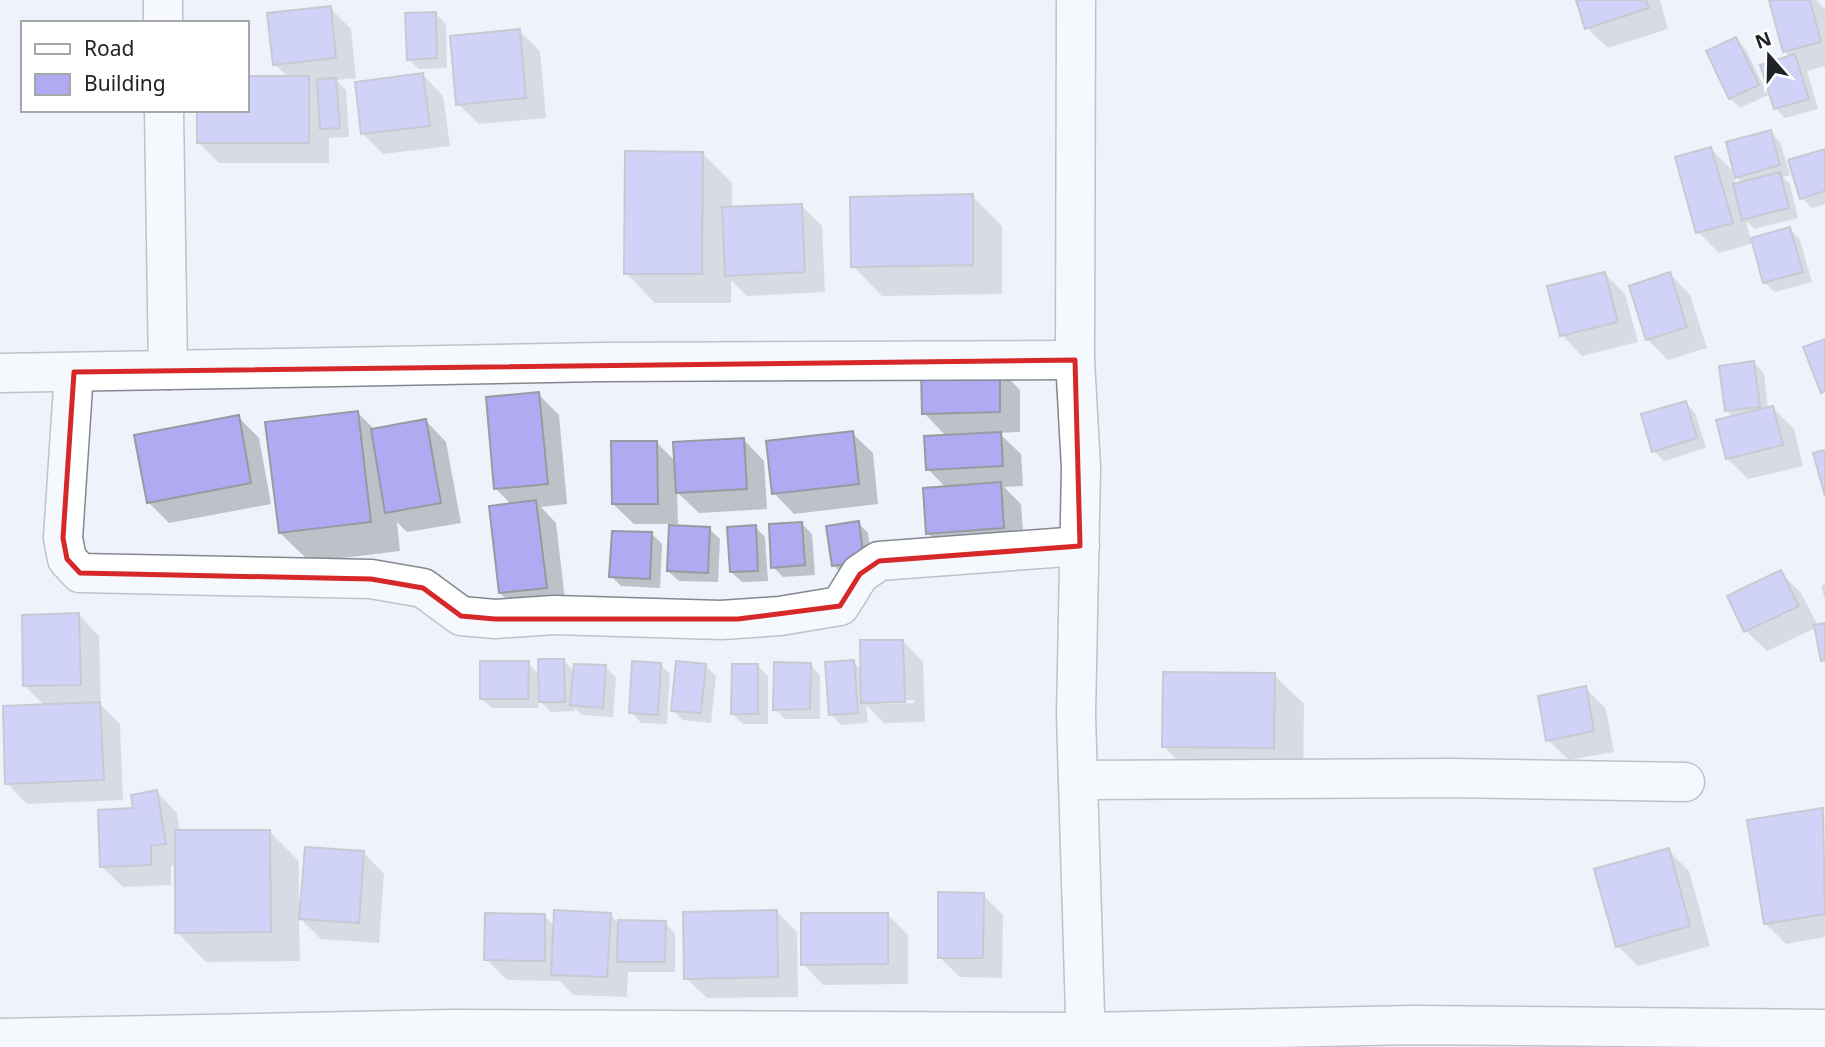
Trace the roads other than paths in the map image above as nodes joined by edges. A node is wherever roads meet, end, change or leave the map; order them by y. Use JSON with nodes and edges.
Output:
{"nodes":[{"id":1,"x":163,"y":0,"type":"edge"},
{"id":2,"x":1076,"y":0,"type":"edge"},
{"id":3,"x":163,"y":21,"type":"edge"},
{"id":4,"x":164,"y":112,"type":"edge"},
{"id":5,"x":1075,"y":360,"type":"junction"},
{"id":6,"x":168,"y":370,"type":"junction"},
{"id":7,"x":74,"y":372,"type":"junction"},
{"id":8,"x":0,"y":373,"type":"edge"},
{"id":9,"x":1080,"y":546,"type":"junction"},
{"id":10,"x":1079,"y":780,"type":"junction"},
{"id":11,"x":1685,"y":782,"type":"dead end"},
{"id":12,"x":1825,"y":1029,"type":"edge"},
{"id":13,"x":1576,"y":1037,"type":"edge"},
{"id":14,"x":0,"y":1038,"type":"edge"},
{"id":15,"x":1086,"y":1039,"type":"edge"}],
"edges":[{"from":1,"to":3,"type":"street"},
{"from":2,"to":5,"type":"street"},
{"from":4,"to":6,"type":"street"},
{"from":5,"to":6,"type":"street"},
{"from":5,"to":9,"type":"street"},
{"from":6,"to":7,"type":"street"},
{"from":7,"to":8,"type":"street"},
{"from":7,"to":9,"type":"street"},
{"from":9,"to":10,"type":"street"},
{"from":10,"to":11,"type":"street"},
{"from":10,"to":15,"type":"street"},
{"from":12,"to":13,"type":"street"},
{"from":13,"to":15,"type":"street"},
{"from":14,"to":15,"type":"street"}]}
